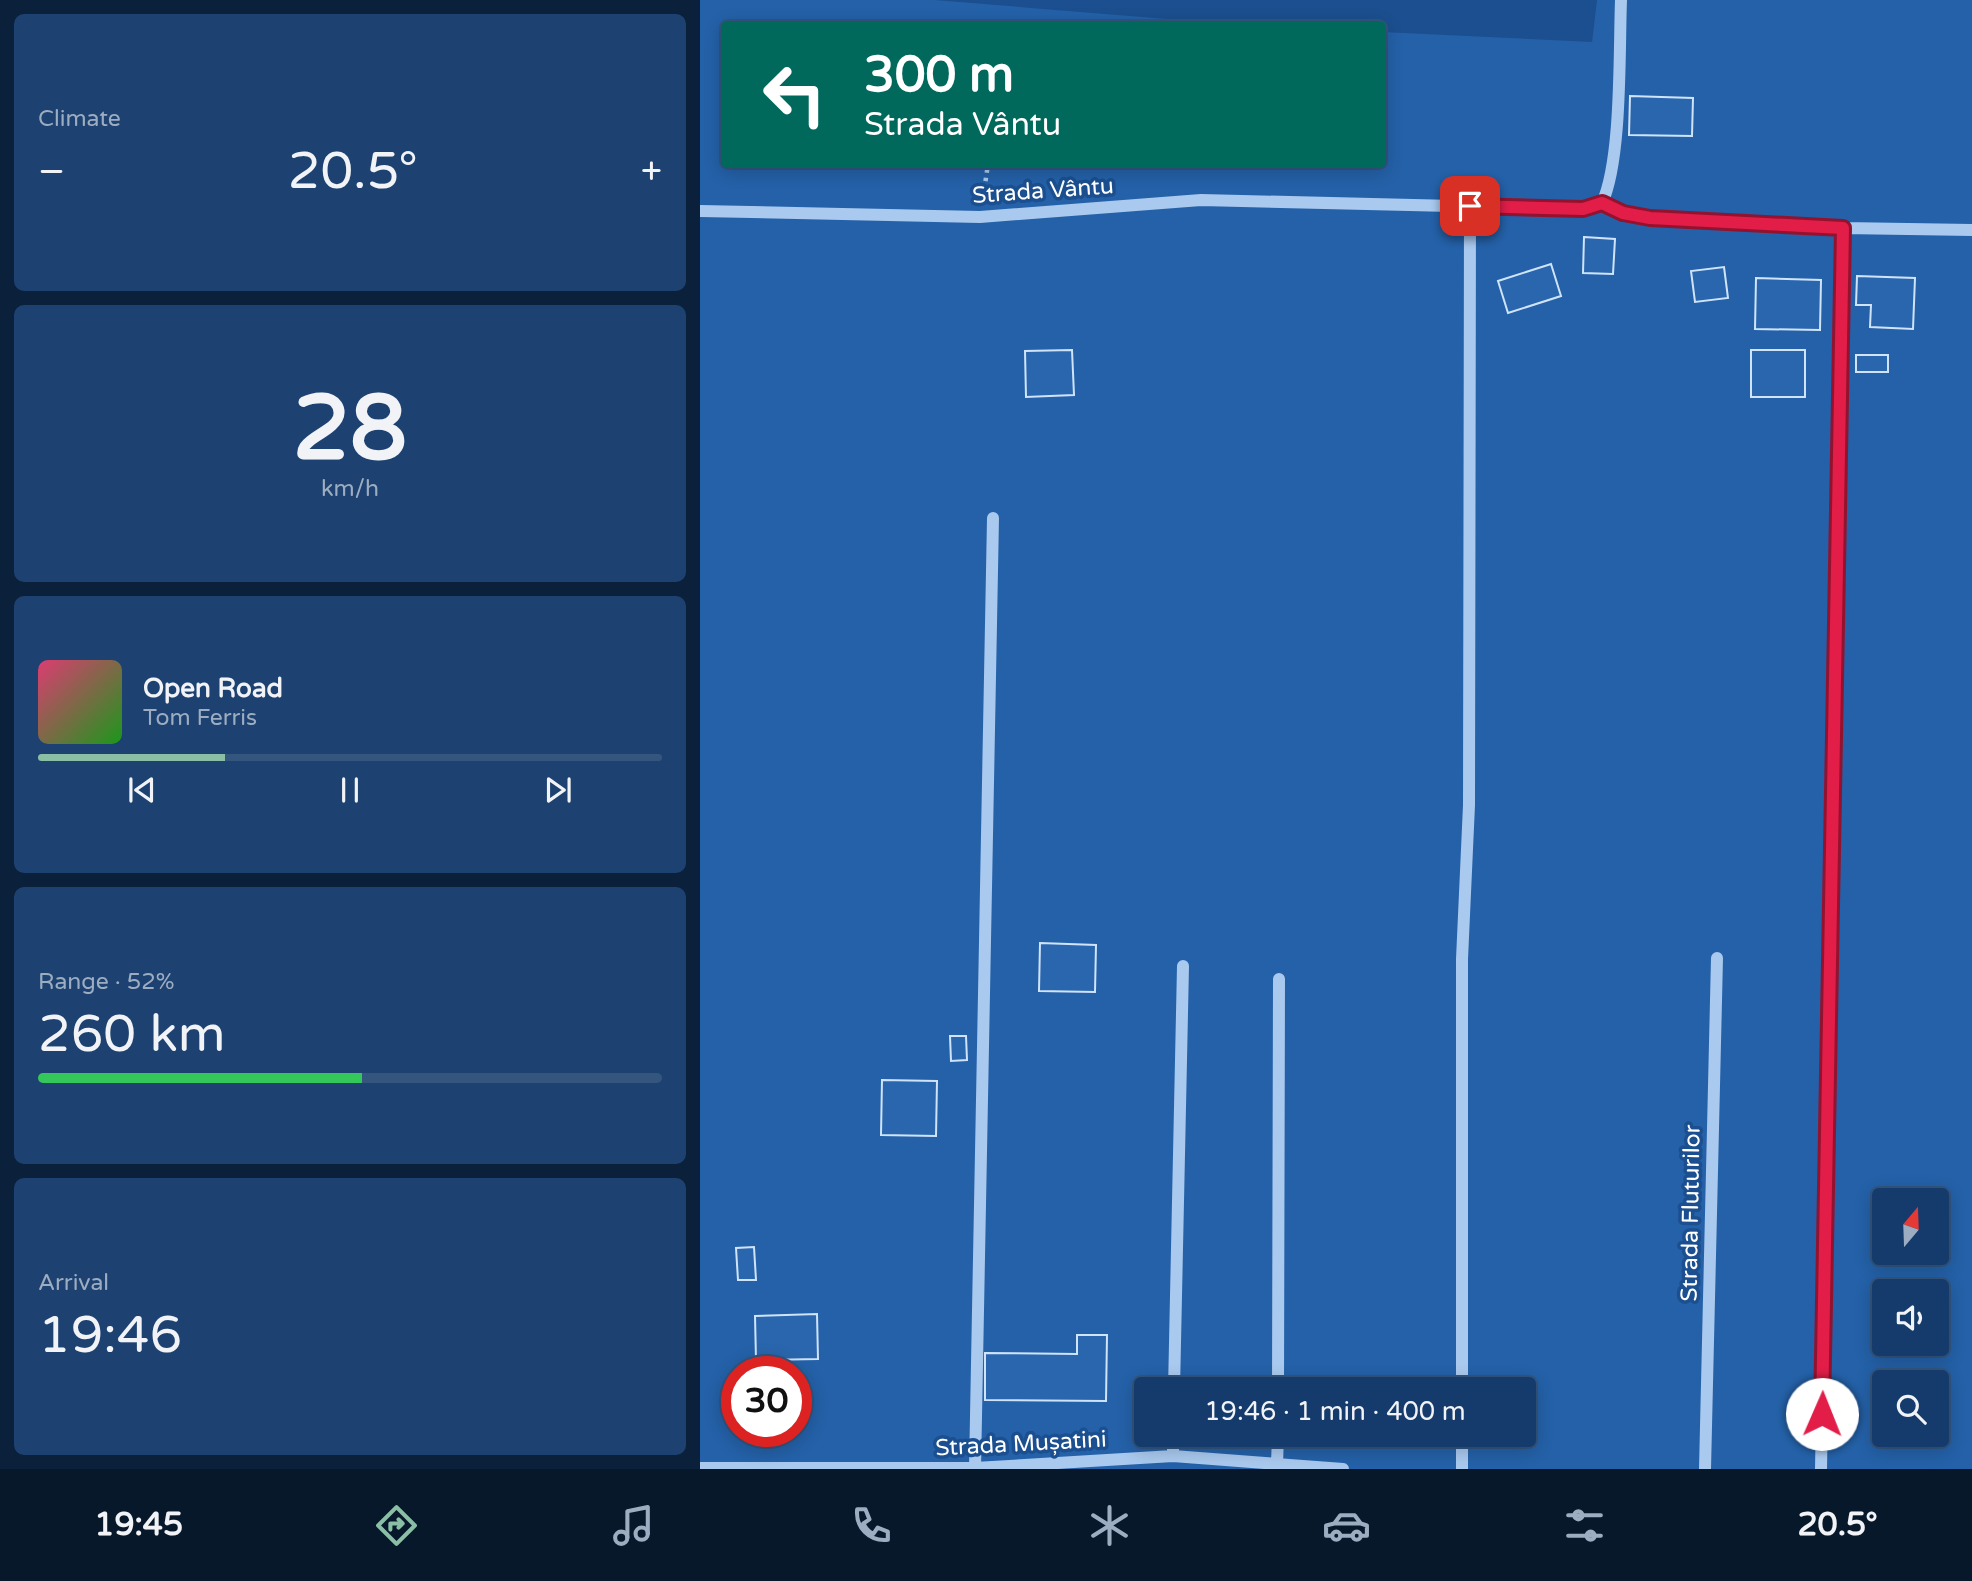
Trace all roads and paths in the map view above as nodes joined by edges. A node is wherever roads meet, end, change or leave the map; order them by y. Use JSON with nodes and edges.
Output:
{"nodes":[{"id":1,"x":1622,"y":0,"type":"edge"},
{"id":2,"x":987,"y":168,"type":"edge"},
{"id":3,"x":1602,"y":203,"type":"junction"},
{"id":4,"x":1470,"y":206,"type":"junction"},
{"id":5,"x":700,"y":211,"type":"edge"},
{"id":6,"x":980,"y":217,"type":"junction"},
{"id":7,"x":1843,"y":228,"type":"junction"},
{"id":8,"x":1972,"y":230,"type":"edge"},
{"id":9,"x":993,"y":518,"type":"dead end"},
{"id":10,"x":1717,"y":958,"type":"dead end"},
{"id":11,"x":1183,"y":967,"type":"dead end"},
{"id":12,"x":1279,"y":979,"type":"dead end"},
{"id":13,"x":1174,"y":1377,"type":"edge"},
{"id":14,"x":1278,"y":1377,"type":"edge"},
{"id":15,"x":1462,"y":1377,"type":"edge"},
{"id":16,"x":1173,"y":1447,"type":"edge"},
{"id":17,"x":1278,"y":1447,"type":"edge"},
{"id":18,"x":1462,"y":1447,"type":"edge"},
{"id":19,"x":1173,"y":1456,"type":"junction"},
{"id":20,"x":1278,"y":1464,"type":"junction"},
{"id":21,"x":700,"y":1468,"type":"edge"},
{"id":22,"x":975,"y":1469,"type":"edge"},
{"id":23,"x":1343,"y":1469,"type":"edge"},
{"id":24,"x":1462,"y":1469,"type":"edge"},
{"id":25,"x":1704,"y":1469,"type":"edge"},
{"id":26,"x":1821,"y":1469,"type":"edge"}],
"edges":[{"from":1,"to":3,"type":"street"},
{"from":2,"to":6,"type":"path"},
{"from":3,"to":4,"type":"street","name":"Strada Vântu"},
{"from":3,"to":7,"type":"street","name":"Strada Vântu"},
{"from":4,"to":6,"type":"street","name":"Strada Vântu"},
{"from":4,"to":15,"type":"street"},
{"from":5,"to":6,"type":"street","name":"Strada Vântu"},
{"from":7,"to":8,"type":"street","name":"Strada Vântu"},
{"from":7,"to":26,"type":"street"},
{"from":9,"to":22,"type":"street"},
{"from":10,"to":25,"type":"street","name":"Strada Fluturilor"},
{"from":11,"to":13,"type":"street"},
{"from":12,"to":14,"type":"street"},
{"from":16,"to":19,"type":"street"},
{"from":17,"to":20,"type":"street"},
{"from":18,"to":24,"type":"street"},
{"from":19,"to":20,"type":"street","name":"Strada Mușatini"},
{"from":19,"to":22,"type":"street","name":"Strada Mușatini"},
{"from":20,"to":23,"type":"street","name":"Strada Mușatini"},
{"from":21,"to":22,"type":"street","name":"Strada Mușatini"}]}
